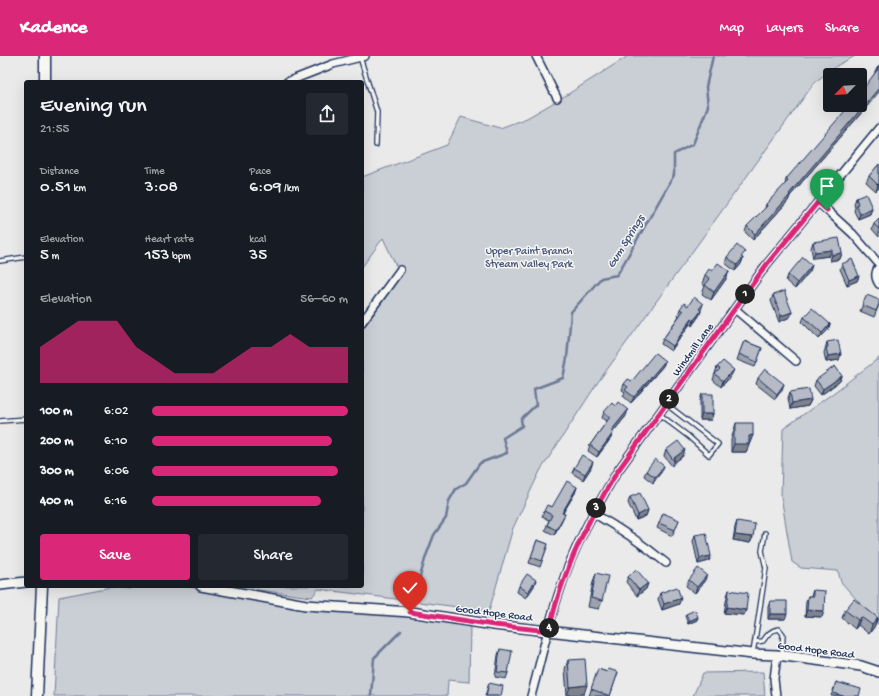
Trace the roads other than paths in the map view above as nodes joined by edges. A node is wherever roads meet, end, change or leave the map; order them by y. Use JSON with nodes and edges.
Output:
{"nodes":[{"id":1,"x":45,"y":56,"type":"edge"},
{"id":2,"x":536,"y":56,"type":"edge"},
{"id":3,"x":362,"y":57,"type":"edge"},
{"id":4,"x":45,"y":80,"type":"edge"},
{"id":5,"x":292,"y":80,"type":"edge"},
{"id":6,"x":557,"y":98,"type":"dead end"},
{"id":7,"x":879,"y":128,"type":"edge"},
{"id":8,"x":376,"y":145,"type":"dead end"},
{"id":9,"x":818,"y":202,"type":"junction"},
{"id":10,"x":24,"y":257,"type":"edge"},
{"id":11,"x":0,"y":261,"type":"edge"},
{"id":12,"x":879,"y":265,"type":"edge"},
{"id":13,"x":400,"y":270,"type":"dead end"},
{"id":14,"x":879,"y":284,"type":"edge"},
{"id":15,"x":735,"y":309,"type":"junction"},
{"id":16,"x":364,"y":319,"type":"edge"},
{"id":17,"x":796,"y":361,"type":"dead end"},
{"id":18,"x":666,"y":404,"type":"junction"},
{"id":19,"x":658,"y":413,"type":"junction"},
{"id":20,"x":24,"y":419,"type":"edge"},
{"id":21,"x":0,"y":420,"type":"edge"},
{"id":22,"x":593,"y":513,"type":"junction"},
{"id":23,"x":765,"y":533,"type":"dead end"},
{"id":24,"x":666,"y":563,"type":"dead end"},
{"id":25,"x":24,"y":582,"type":"edge"},
{"id":26,"x":0,"y":585,"type":"edge"},
{"id":27,"x":42,"y":588,"type":"edge"},
{"id":28,"x":229,"y":588,"type":"edge"},
{"id":29,"x":243,"y":589,"type":"edge"},
{"id":30,"x":549,"y":631,"type":"junction"},
{"id":31,"x":755,"y":642,"type":"junction"},
{"id":32,"x":753,"y":654,"type":"junction"},
{"id":33,"x":779,"y":656,"type":"junction"},
{"id":34,"x":879,"y":672,"type":"edge"},
{"id":35,"x":37,"y":696,"type":"edge"},
{"id":36,"x":531,"y":696,"type":"edge"},
{"id":37,"x":776,"y":696,"type":"edge"}],
"edges":[{"from":1,"to":4,"type":"main road"},
{"from":2,"to":6,"type":"street"},
{"from":3,"to":5,"type":"street"},
{"from":3,"to":8,"type":"lane"},
{"from":7,"to":9,"type":"street","name":"Windmill Lane"},
{"from":9,"to":12,"type":"street"},
{"from":9,"to":15,"type":"street","name":"Windmill Lane"},
{"from":10,"to":11,"type":"lane"},
{"from":12,"to":14,"type":"street"},
{"from":13,"to":16,"type":"street"},
{"from":15,"to":17,"type":"street"},
{"from":15,"to":18,"type":"street","name":"Windmill Lane"},
{"from":18,"to":19,"type":"street","name":"Windmill Lane"},
{"from":18,"to":19,"type":"lane"},
{"from":19,"to":22,"type":"street","name":"Windmill Lane"},
{"from":20,"to":21,"type":"lane"},
{"from":22,"to":24,"type":"street"},
{"from":22,"to":30,"type":"street","name":"Windmill Lane"},
{"from":23,"to":31,"type":"lane"},
{"from":25,"to":26,"type":"street"},
{"from":27,"to":35,"type":"main road"},
{"from":28,"to":29,"type":"street","name":"Good Hope Road"},
{"from":29,"to":30,"type":"street","name":"Good Hope Road"},
{"from":30,"to":32,"type":"street","name":"Good Hope Road"},
{"from":30,"to":36,"type":"street","name":"Windmill Lane"},
{"from":31,"to":32,"type":"lane"},
{"from":31,"to":33,"type":"lane"},
{"from":32,"to":33,"type":"street","name":"Good Hope Road"},
{"from":33,"to":34,"type":"street","name":"Good Hope Road"},
{"from":33,"to":37,"type":"street"}]}
